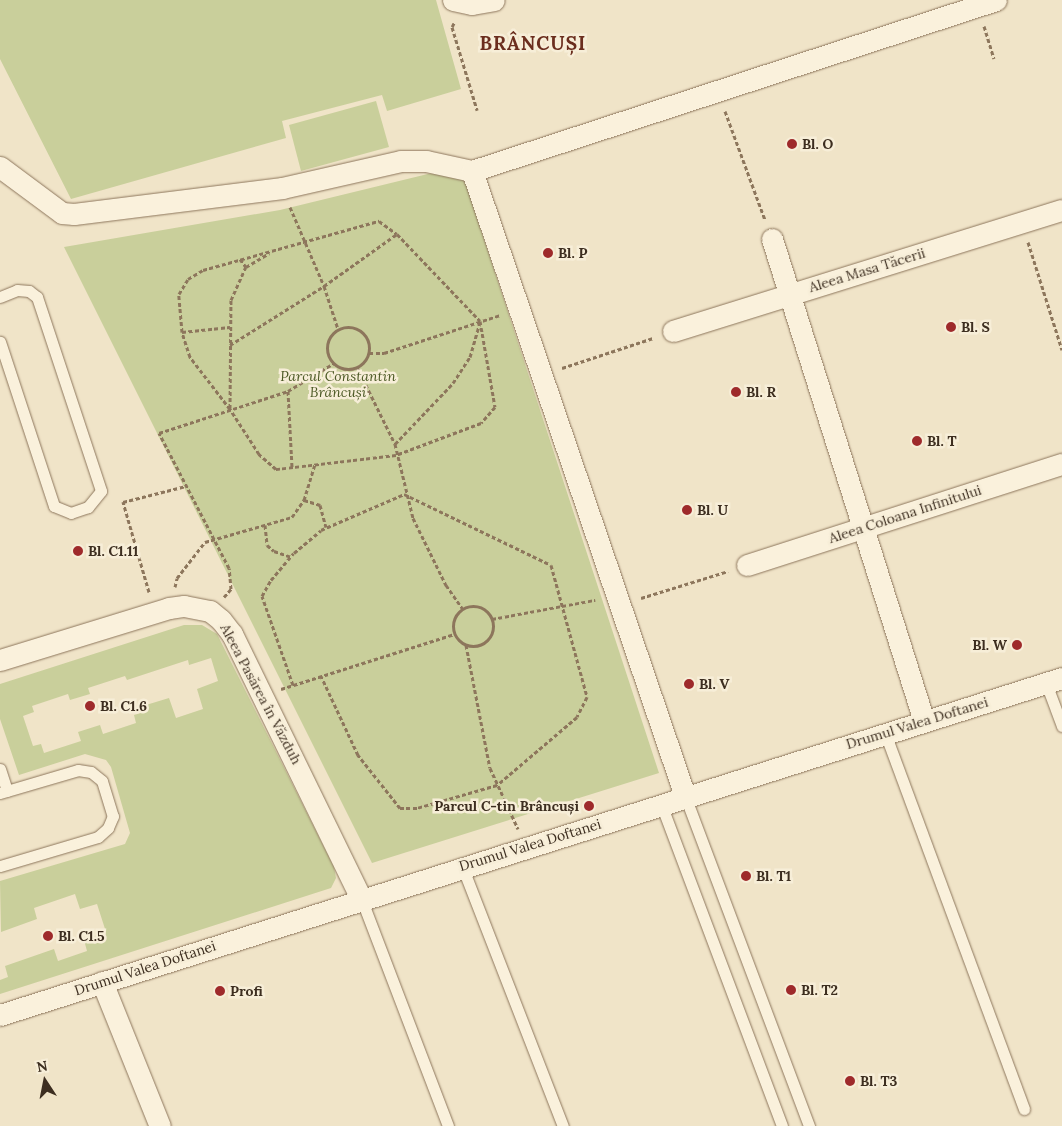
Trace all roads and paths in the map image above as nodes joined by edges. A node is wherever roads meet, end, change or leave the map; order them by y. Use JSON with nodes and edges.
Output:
{"nodes":[{"id":1,"x":494,"y":0,"type":"edge"},
{"id":2,"x":458,"y":2,"type":"edge"},
{"id":3,"x":987,"y":3,"type":"edge"},
{"id":4,"x":994,"y":58,"type":"dead end"},
{"id":5,"x":718,"y":91,"type":"junction"},
{"id":6,"x":477,"y":110,"type":"dead end"},
{"id":7,"x":1,"y":167,"type":"edge"},
{"id":8,"x":472,"y":171,"type":"junction"},
{"id":9,"x":282,"y":188,"type":"junction"},
{"id":10,"x":1062,"y":210,"type":"edge"},
{"id":11,"x":1022,"y":222,"type":"junction"},
{"id":12,"x":397,"y":234,"type":"junction"},
{"id":13,"x":772,"y":239,"type":"joint"},
{"id":14,"x":305,"y":240,"type":"junction"},
{"id":15,"x":274,"y":250,"type":"junction"},
{"id":16,"x":240,"y":259,"type":"junction"},
{"id":17,"x":246,"y":268,"type":"junction"},
{"id":18,"x":324,"y":286,"type":"junction"},
{"id":19,"x":790,"y":294,"type":"junction"},
{"id":20,"x":0,"y":297,"type":"edge"},
{"id":21,"x":519,"y":308,"type":"junction"},
{"id":22,"x":480,"y":321,"type":"junction"},
{"id":23,"x":230,"y":327,"type":"junction"},
{"id":24,"x":338,"y":329,"type":"junction"},
{"id":25,"x":673,"y":331,"type":"joint"},
{"id":26,"x":182,"y":332,"type":"junction"},
{"id":27,"x":0,"y":342,"type":"edge"},
{"id":28,"x":230,"y":345,"type":"junction"},
{"id":29,"x":1062,"y":350,"type":"edge"},
{"id":30,"x":369,"y":353,"type":"junction"},
{"id":31,"x":334,"y":363,"type":"junction"},
{"id":32,"x":357,"y":367,"type":"junction"},
{"id":33,"x":542,"y":375,"type":"junction"},
{"id":34,"x":5,"y":377,"type":"edge"},
{"id":35,"x":288,"y":391,"type":"junction"},
{"id":36,"x":230,"y":409,"type":"junction"},
{"id":37,"x":395,"y":444,"type":"junction"},
{"id":38,"x":396,"y":455,"type":"junction"},
{"id":39,"x":1062,"y":464,"type":"edge"},
{"id":40,"x":315,"y":466,"type":"junction"},
{"id":41,"x":292,"y":468,"type":"junction"},
{"id":42,"x":186,"y":486,"type":"junction"},
{"id":43,"x":404,"y":494,"type":"junction"},
{"id":44,"x":304,"y":500,"type":"junction"},
{"id":45,"x":265,"y":526,"type":"junction"},
{"id":46,"x":326,"y":527,"type":"junction"},
{"id":47,"x":861,"y":529,"type":"junction"},
{"id":48,"x":291,"y":557,"type":"junction"},
{"id":49,"x":747,"y":565,"type":"joint"},
{"id":50,"x":617,"y":595,"type":"junction"},
{"id":51,"x":562,"y":606,"type":"junction"},
{"id":52,"x":463,"y":609,"type":"junction"},
{"id":53,"x":162,"y":610,"type":"junction"},
{"id":54,"x":210,"y":612,"type":"junction"},
{"id":55,"x":492,"y":619,"type":"junction"},
{"id":56,"x":454,"y":634,"type":"junction"},
{"id":57,"x":466,"y":645,"type":"junction"},
{"id":58,"x":0,"y":660,"type":"edge"},
{"id":59,"x":321,"y":676,"type":"junction"},
{"id":60,"x":1054,"y":680,"type":"edge"},
{"id":61,"x":293,"y":685,"type":"junction"},
{"id":62,"x":263,"y":695,"type":"junction"},
{"id":63,"x":924,"y":721,"type":"junction"},
{"id":64,"x":1062,"y":726,"type":"edge"},
{"id":65,"x":885,"y":733,"type":"junction"},
{"id":66,"x":0,"y":769,"type":"edge"},
{"id":67,"x":497,"y":785,"type":"junction"},
{"id":68,"x":3,"y":792,"type":"edge"},
{"id":69,"x":685,"y":796,"type":"junction"},
{"id":70,"x":661,"y":804,"type":"junction"},
{"id":71,"x":526,"y":846,"type":"junction"},
{"id":72,"x":0,"y":866,"type":"edge"},
{"id":73,"x":462,"y":866,"type":"junction"},
{"id":74,"x":362,"y":898,"type":"junction"},
{"id":75,"x":102,"y":982,"type":"junction"},
{"id":76,"x":0,"y":1015,"type":"edge"},
{"id":77,"x":1024,"y":1109,"type":"dead end"},
{"id":78,"x":160,"y":1126,"type":"edge"},
{"id":79,"x":448,"y":1126,"type":"edge"},
{"id":80,"x":563,"y":1126,"type":"edge"},
{"id":81,"x":782,"y":1126,"type":"edge"},
{"id":82,"x":809,"y":1126,"type":"edge"}],
"edges":[{"from":1,"to":2,"type":"street"},
{"from":2,"to":6,"type":"path"},
{"from":3,"to":4,"type":"path"},
{"from":3,"to":5,"type":"street"},
{"from":5,"to":8,"type":"street"},
{"from":5,"to":13,"type":"path"},
{"from":7,"to":9,"type":"street"},
{"from":8,"to":9,"type":"street"},
{"from":8,"to":21,"type":"street"},
{"from":9,"to":14,"type":"path"},
{"from":10,"to":11,"type":"street","name":"Aleea Masa Tăcerii"},
{"from":11,"to":19,"type":"street","name":"Aleea Masa Tăcerii"},
{"from":11,"to":29,"type":"path"},
{"from":12,"to":14,"type":"path"},
{"from":12,"to":18,"type":"path"},
{"from":12,"to":22,"type":"path"},
{"from":13,"to":19,"type":"street"},
{"from":14,"to":15,"type":"path"},
{"from":14,"to":18,"type":"path"},
{"from":15,"to":16,"type":"path"},
{"from":15,"to":17,"type":"path"},
{"from":16,"to":17,"type":"path"},
{"from":16,"to":26,"type":"path"},
{"from":17,"to":23,"type":"path"},
{"from":18,"to":24,"type":"path"},
{"from":18,"to":28,"type":"path"},
{"from":19,"to":25,"type":"street","name":"Aleea Masa Tăcerii"},
{"from":19,"to":47,"type":"street"},
{"from":20,"to":34,"type":"lane"},
{"from":21,"to":22,"type":"path"},
{"from":21,"to":33,"type":"street"},
{"from":22,"to":30,"type":"path"},
{"from":22,"to":37,"type":"path"},
{"from":22,"to":38,"type":"path"},
{"from":23,"to":26,"type":"path"},
{"from":23,"to":28,"type":"path"},
{"from":24,"to":30,"type":"path"},
{"from":24,"to":31,"type":"path"},
{"from":25,"to":33,"type":"path"},
{"from":26,"to":36,"type":"path"},
{"from":27,"to":34,"type":"lane"},
{"from":28,"to":36,"type":"path"},
{"from":30,"to":32,"type":"path"},
{"from":31,"to":32,"type":"path"},
{"from":31,"to":35,"type":"path"},
{"from":32,"to":37,"type":"path"},
{"from":33,"to":50,"type":"street"},
{"from":35,"to":36,"type":"path"},
{"from":35,"to":41,"type":"path"},
{"from":36,"to":41,"type":"path"},
{"from":36,"to":42,"type":"path"},
{"from":37,"to":38,"type":"path"},
{"from":38,"to":40,"type":"path"},
{"from":38,"to":43,"type":"path"},
{"from":39,"to":47,"type":"street","name":"Aleea Coloana Infinitului"},
{"from":40,"to":41,"type":"path"},
{"from":40,"to":44,"type":"path"},
{"from":42,"to":53,"type":"path"},
{"from":42,"to":54,"type":"path"},
{"from":43,"to":46,"type":"path"},
{"from":43,"to":51,"type":"path"},
{"from":43,"to":52,"type":"path"},
{"from":44,"to":45,"type":"path"},
{"from":44,"to":46,"type":"path"},
{"from":45,"to":48,"type":"path"},
{"from":45,"to":53,"type":"path"},
{"from":46,"to":48,"type":"path"},
{"from":47,"to":49,"type":"street","name":"Aleea Coloana Infinitului"},
{"from":47,"to":63,"type":"street"},
{"from":48,"to":61,"type":"path"},
{"from":49,"to":50,"type":"path"},
{"from":50,"to":51,"type":"path"},
{"from":50,"to":69,"type":"street"},
{"from":51,"to":55,"type":"path"},
{"from":51,"to":67,"type":"path"},
{"from":52,"to":55,"type":"path"},
{"from":52,"to":56,"type":"path"},
{"from":53,"to":54,"type":"street","name":"Aleea Pasărea în Văzduh"},
{"from":53,"to":58,"type":"street","name":"Aleea Pasărea în Văzduh"},
{"from":54,"to":62,"type":"street","name":"Aleea Pasărea în Văzduh"},
{"from":55,"to":57,"type":"path"},
{"from":56,"to":57,"type":"path"},
{"from":56,"to":59,"type":"path"},
{"from":57,"to":67,"type":"path"},
{"from":59,"to":61,"type":"path"},
{"from":59,"to":67,"type":"path"},
{"from":60,"to":63,"type":"street","name":"Drumul Valea Doftanei"},
{"from":60,"to":64,"type":"lane"},
{"from":61,"to":62,"type":"path"},
{"from":62,"to":74,"type":"street","name":"Aleea Pasărea în Văzduh"},
{"from":63,"to":65,"type":"street","name":"Drumul Valea Doftanei"},
{"from":65,"to":69,"type":"street","name":"Drumul Valea Doftanei"},
{"from":65,"to":77,"type":"lane"},
{"from":66,"to":68,"type":"lane"},
{"from":67,"to":71,"type":"path"},
{"from":68,"to":72,"type":"lane"},
{"from":69,"to":70,"type":"street","name":"Drumul Valea Doftanei"},
{"from":69,"to":82,"type":"lane"},
{"from":70,"to":71,"type":"street","name":"Drumul Valea Doftanei"},
{"from":70,"to":81,"type":"lane"},
{"from":71,"to":73,"type":"street","name":"Drumul Valea Doftanei"},
{"from":73,"to":74,"type":"street","name":"Drumul Valea Doftanei"},
{"from":73,"to":80,"type":"lane"},
{"from":74,"to":75,"type":"street","name":"Drumul Valea Doftanei"},
{"from":74,"to":79,"type":"lane"},
{"from":75,"to":76,"type":"street","name":"Drumul Valea Doftanei"},
{"from":75,"to":78,"type":"street"}]}
